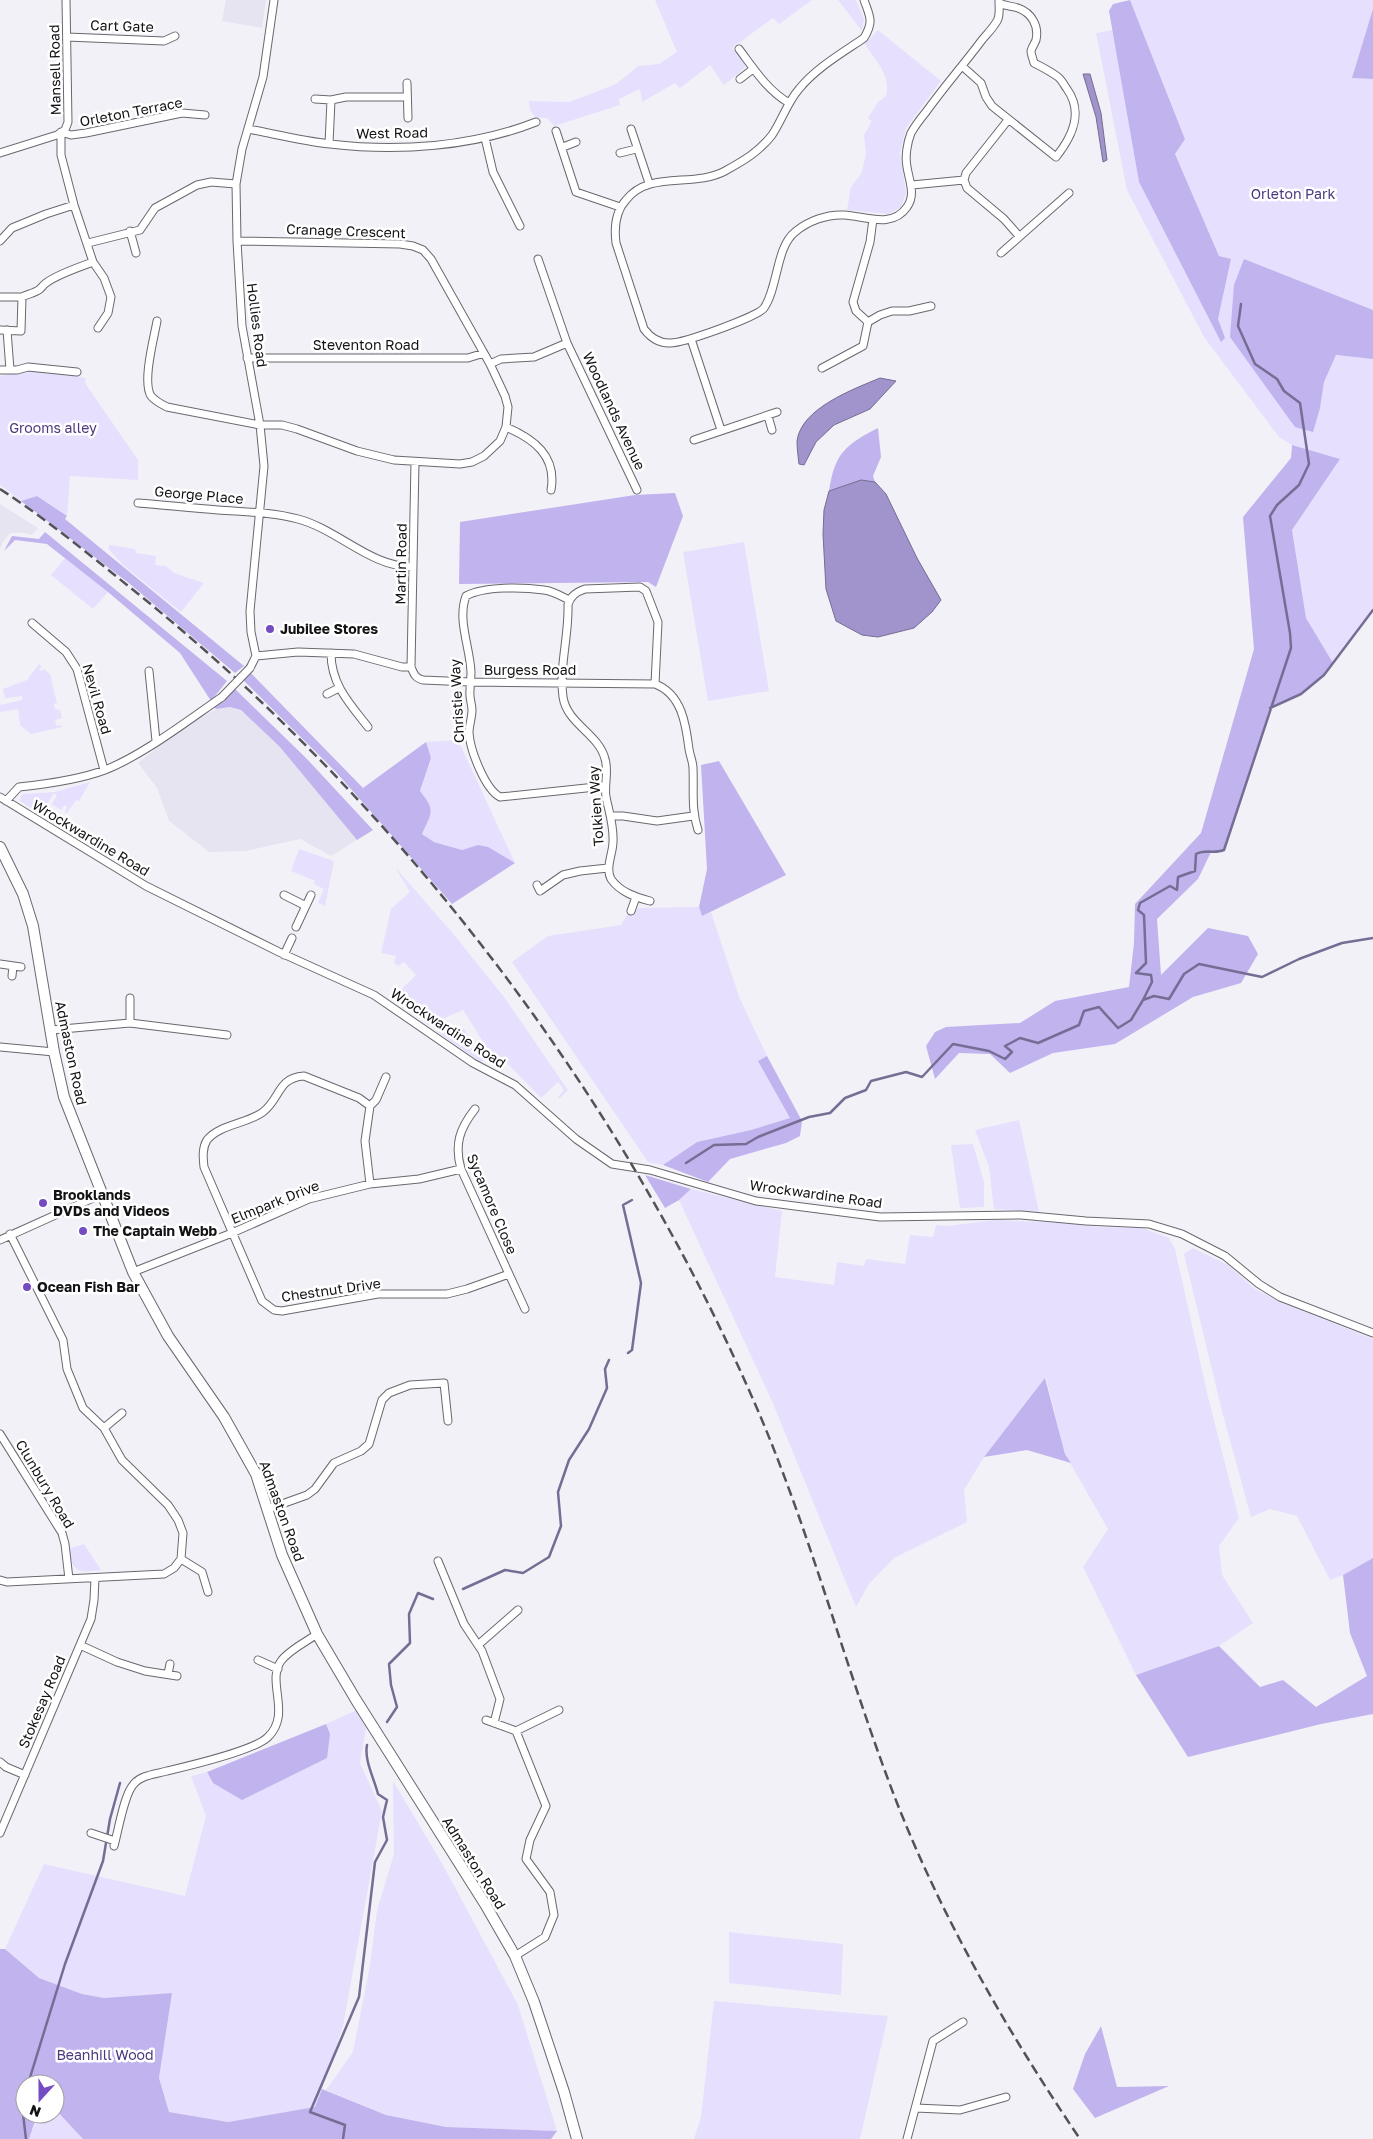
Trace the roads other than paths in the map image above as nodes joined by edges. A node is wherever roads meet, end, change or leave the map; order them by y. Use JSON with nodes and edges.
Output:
{"nodes":[{"id":1,"x":66,"y":0,"type":"edge"},
{"id":2,"x":274,"y":0,"type":"edge"},
{"id":3,"x":864,"y":0,"type":"edge"},
{"id":4,"x":999,"y":1,"type":"edge"},
{"id":5,"x":175,"y":36,"type":"dead end"},
{"id":6,"x":67,"y":37,"type":"junction"},
{"id":7,"x":740,"y":49,"type":"dead end"},
{"id":8,"x":962,"y":66,"type":"junction"},
{"id":9,"x":753,"y":69,"type":"junction"},
{"id":10,"x":740,"y":79,"type":"dead end"},
{"id":11,"x":407,"y":83,"type":"dead end"},
{"id":12,"x":407,"y":97,"type":"junction"},
{"id":13,"x":315,"y":99,"type":"dead end"},
{"id":14,"x":331,"y":100,"type":"junction"},
{"id":15,"x":789,"y":103,"type":"junction"},
{"id":16,"x":205,"y":115,"type":"dead end"},
{"id":17,"x":408,"y":118,"type":"dead end"},
{"id":18,"x":1008,"y":120,"type":"junction"},
{"id":19,"x":536,"y":122,"type":"dead end"},
{"id":20,"x":248,"y":129,"type":"junction"},
{"id":21,"x":631,"y":129,"type":"dead end"},
{"id":22,"x":63,"y":131,"type":"junction"},
{"id":23,"x":556,"y":131,"type":"dead end"},
{"id":24,"x":485,"y":138,"type":"junction"},
{"id":25,"x":576,"y":142,"type":"dead end"},
{"id":26,"x":329,"y":144,"type":"junction"},
{"id":27,"x":563,"y":147,"type":"junction"},
{"id":28,"x":636,"y":149,"type":"junction"},
{"id":29,"x":0,"y":153,"type":"edge"},
{"id":30,"x":620,"y":153,"type":"dead end"},
{"id":31,"x":964,"y":180,"type":"junction"},
{"id":32,"x":649,"y":183,"type":"junction"},
{"id":33,"x":236,"y":184,"type":"junction"},
{"id":34,"x":912,"y":186,"type":"junction"},
{"id":35,"x":1069,"y":193,"type":"dead end"},
{"id":36,"x":74,"y":205,"type":"junction"},
{"id":37,"x":620,"y":207,"type":"junction"},
{"id":38,"x":873,"y":219,"type":"junction"},
{"id":39,"x":520,"y":226,"type":"dead end"},
{"id":40,"x":130,"y":231,"type":"junction"},
{"id":41,"x":1019,"y":236,"type":"junction"},
{"id":42,"x":0,"y":241,"type":"edge"},
{"id":43,"x":237,"y":241,"type":"junction"},
{"id":44,"x":88,"y":243,"type":"junction"},
{"id":45,"x":136,"y":253,"type":"dead end"},
{"id":46,"x":1001,"y":253,"type":"dead end"},
{"id":47,"x":538,"y":259,"type":"dead end"},
{"id":48,"x":93,"y":262,"type":"junction"},
{"id":49,"x":0,"y":297,"type":"edge"},
{"id":50,"x":22,"y":297,"type":"junction"},
{"id":51,"x":931,"y":306,"type":"dead end"},
{"id":52,"x":157,"y":322,"type":"dead end"},
{"id":53,"x":868,"y":322,"type":"junction"},
{"id":54,"x":98,"y":328,"type":"dead end"},
{"id":55,"x":4,"y":330,"type":"edge"},
{"id":56,"x":691,"y":339,"type":"junction"},
{"id":57,"x":567,"y":342,"type":"junction"},
{"id":58,"x":484,"y":353,"type":"junction"},
{"id":59,"x":247,"y":358,"type":"junction"},
{"id":60,"x":490,"y":364,"type":"junction"},
{"id":61,"x":822,"y":368,"type":"dead end"},
{"id":62,"x":0,"y":370,"type":"edge"},
{"id":63,"x":10,"y":370,"type":"junction"},
{"id":64,"x":77,"y":372,"type":"dead end"},
{"id":65,"x":777,"y":412,"type":"dead end"},
{"id":66,"x":768,"y":416,"type":"junction"},
{"id":67,"x":260,"y":425,"type":"junction"},
{"id":68,"x":506,"y":427,"type":"junction"},
{"id":69,"x":721,"y":430,"type":"junction"},
{"id":70,"x":772,"y":430,"type":"dead end"},
{"id":71,"x":694,"y":440,"type":"dead end"},
{"id":72,"x":416,"y":462,"type":"junction"},
{"id":73,"x":551,"y":490,"type":"dead end"},
{"id":74,"x":638,"y":490,"type":"dead end"},
{"id":75,"x":138,"y":503,"type":"dead end"},
{"id":76,"x":259,"y":513,"type":"junction"},
{"id":77,"x":413,"y":567,"type":"junction"},
{"id":78,"x":569,"y":600,"type":"junction"},
{"id":79,"x":32,"y":623,"type":"dead end"},
{"id":80,"x":331,"y":653,"type":"junction"},
{"id":81,"x":256,"y":656,"type":"junction"},
{"id":82,"x":411,"y":667,"type":"junction"},
{"id":83,"x":149,"y":671,"type":"dead end"},
{"id":84,"x":470,"y":682,"type":"junction"},
{"id":85,"x":563,"y":684,"type":"junction"},
{"id":86,"x":655,"y":684,"type":"junction"},
{"id":87,"x":339,"y":688,"type":"junction"},
{"id":88,"x":327,"y":694,"type":"dead end"},
{"id":89,"x":368,"y":727,"type":"dead end"},
{"id":90,"x":156,"y":741,"type":"junction"},
{"id":91,"x":104,"y":770,"type":"junction"},
{"id":92,"x":606,"y":786,"type":"junction"},
{"id":93,"x":3,"y":799,"type":"edge"},
{"id":94,"x":612,"y":816,"type":"junction"},
{"id":95,"x":693,"y":816,"type":"junction"},
{"id":96,"x":698,"y":830,"type":"dead end"},
{"id":97,"x":0,"y":847,"type":"edge"},
{"id":98,"x":608,"y":868,"type":"junction"},
{"id":99,"x":537,"y":885,"type":"dead end"},
{"id":100,"x":284,"y":895,"type":"dead end"},
{"id":101,"x":311,"y":895,"type":"dead end"},
{"id":102,"x":636,"y":897,"type":"junction"},
{"id":103,"x":650,"y":902,"type":"dead end"},
{"id":104,"x":306,"y":906,"type":"junction"},
{"id":105,"x":631,"y":911,"type":"dead end"},
{"id":106,"x":296,"y":927,"type":"dead end"},
{"id":107,"x":292,"y":938,"type":"dead end"},
{"id":108,"x":284,"y":954,"type":"junction"},
{"id":109,"x":0,"y":964,"type":"edge"},
{"id":110,"x":12,"y":976,"type":"dead end"},
{"id":111,"x":130,"y":998,"type":"dead end"},
{"id":112,"x":130,"y":1023,"type":"junction"},
{"id":113,"x":51,"y":1030,"type":"junction"},
{"id":114,"x":226,"y":1035,"type":"dead end"},
{"id":115,"x":0,"y":1048,"type":"edge"},
{"id":116,"x":54,"y":1052,"type":"junction"},
{"id":117,"x":386,"y":1077,"type":"dead end"},
{"id":118,"x":370,"y":1106,"type":"junction"},
{"id":119,"x":475,"y":1109,"type":"dead end"},
{"id":120,"x":461,"y":1169,"type":"junction"},
{"id":121,"x":370,"y":1184,"type":"junction"},
{"id":122,"x":102,"y":1194,"type":"junction"},
{"id":123,"x":232,"y":1233,"type":"junction"},
{"id":124,"x":10,"y":1234,"type":"junction"},
{"id":125,"x":0,"y":1240,"type":"edge"},
{"id":126,"x":133,"y":1272,"type":"junction"},
{"id":127,"x":509,"y":1274,"type":"junction"},
{"id":128,"x":525,"y":1309,"type":"dead end"},
{"id":129,"x":1373,"y":1333,"type":"edge"},
{"id":130,"x":122,"y":1412,"type":"dead end"},
{"id":131,"x":448,"y":1421,"type":"dead end"},
{"id":132,"x":104,"y":1428,"type":"junction"},
{"id":133,"x":0,"y":1434,"type":"edge"},
{"id":134,"x":268,"y":1510,"type":"junction"},
{"id":135,"x":181,"y":1559,"type":"junction"},
{"id":136,"x":438,"y":1561,"type":"dead end"},
{"id":137,"x":94,"y":1578,"type":"junction"},
{"id":138,"x":69,"y":1579,"type":"junction"},
{"id":139,"x":0,"y":1580,"type":"edge"},
{"id":140,"x":208,"y":1592,"type":"dead end"},
{"id":141,"x":518,"y":1610,"type":"dead end"},
{"id":142,"x":317,"y":1634,"type":"junction"},
{"id":143,"x":80,"y":1645,"type":"junction"},
{"id":144,"x":478,"y":1645,"type":"junction"},
{"id":145,"x":258,"y":1660,"type":"dead end"},
{"id":146,"x":170,"y":1664,"type":"dead end"},
{"id":147,"x":278,"y":1669,"type":"junction"},
{"id":148,"x":168,"y":1674,"type":"junction"},
{"id":149,"x":177,"y":1676,"type":"dead end"},
{"id":150,"x":559,"y":1710,"type":"dead end"},
{"id":151,"x":486,"y":1720,"type":"dead end"},
{"id":152,"x":494,"y":1723,"type":"junction"},
{"id":153,"x":516,"y":1731,"type":"junction"},
{"id":154,"x":0,"y":1762,"type":"edge"},
{"id":155,"x":25,"y":1775,"type":"junction"},
{"id":156,"x":0,"y":1833,"type":"edge"},
{"id":157,"x":91,"y":1833,"type":"dead end"},
{"id":158,"x":515,"y":1956,"type":"junction"},
{"id":159,"x":963,"y":2022,"type":"dead end"},
{"id":160,"x":1006,"y":2097,"type":"dead end"},
{"id":161,"x":916,"y":2108,"type":"junction"},
{"id":162,"x":577,"y":2139,"type":"edge"},
{"id":163,"x":907,"y":2139,"type":"edge"}],
"edges":[{"from":1,"to":6,"type":"street","name":"Mansell Road"},
{"from":2,"to":20,"type":"street","name":"Hollies Road"},
{"from":3,"to":15,"type":"street"},
{"from":4,"to":8,"type":"street"},
{"from":4,"to":18,"type":"street"},
{"from":5,"to":6,"type":"street","name":"Cart Gate"},
{"from":6,"to":22,"type":"street","name":"Mansell Road"},
{"from":7,"to":9,"type":"street"},
{"from":8,"to":18,"type":"street"},
{"from":8,"to":34,"type":"street"},
{"from":9,"to":10,"type":"street"},
{"from":9,"to":15,"type":"street"},
{"from":11,"to":12,"type":"street"},
{"from":12,"to":14,"type":"street"},
{"from":12,"to":17,"type":"street"},
{"from":13,"to":14,"type":"street"},
{"from":14,"to":26,"type":"street"},
{"from":15,"to":32,"type":"street"},
{"from":16,"to":22,"type":"street","name":"Orleton Terrace"},
{"from":18,"to":31,"type":"street"},
{"from":19,"to":24,"type":"street","name":"West Road"},
{"from":20,"to":26,"type":"street","name":"West Road"},
{"from":20,"to":33,"type":"street","name":"Hollies Road"},
{"from":21,"to":28,"type":"street"},
{"from":22,"to":29,"type":"street","name":"Mansell Road"},
{"from":22,"to":36,"type":"street"},
{"from":23,"to":27,"type":"street"},
{"from":24,"to":26,"type":"street","name":"West Road"},
{"from":24,"to":39,"type":"street"},
{"from":25,"to":27,"type":"street"},
{"from":27,"to":37,"type":"street"},
{"from":28,"to":30,"type":"street"},
{"from":28,"to":32,"type":"street"},
{"from":31,"to":34,"type":"street"},
{"from":31,"to":41,"type":"street"},
{"from":32,"to":37,"type":"street"},
{"from":33,"to":40,"type":"street"},
{"from":33,"to":43,"type":"street","name":"Hollies Road"},
{"from":34,"to":38,"type":"street"},
{"from":35,"to":41,"type":"street"},
{"from":36,"to":42,"type":"street"},
{"from":36,"to":44,"type":"street"},
{"from":37,"to":56,"type":"street"},
{"from":38,"to":53,"type":"street"},
{"from":38,"to":56,"type":"street"},
{"from":40,"to":44,"type":"street"},
{"from":40,"to":45,"type":"street"},
{"from":41,"to":46,"type":"street"},
{"from":43,"to":58,"type":"street","name":"Cranage Crescent"},
{"from":43,"to":59,"type":"street","name":"Hollies Road"},
{"from":44,"to":48,"type":"street"},
{"from":47,"to":57,"type":"street","name":"Woodlands Avenue"},
{"from":48,"to":50,"type":"street"},
{"from":48,"to":54,"type":"street"},
{"from":49,"to":50,"type":"street"},
{"from":50,"to":55,"type":"street"},
{"from":51,"to":53,"type":"street"},
{"from":52,"to":67,"type":"street"},
{"from":53,"to":61,"type":"street"},
{"from":55,"to":63,"type":"street"},
{"from":56,"to":69,"type":"street"},
{"from":57,"to":60,"type":"street","name":"Woodlands Avenue"},
{"from":57,"to":74,"type":"street","name":"Woodlands Avenue"},
{"from":58,"to":59,"type":"street","name":"Steventon Road"},
{"from":58,"to":60,"type":"street","name":"Cranage Crescent"},
{"from":59,"to":67,"type":"street","name":"Hollies Road"},
{"from":60,"to":68,"type":"street","name":"Cranage Crescent"},
{"from":62,"to":63,"type":"street"},
{"from":63,"to":64,"type":"street"},
{"from":65,"to":66,"type":"street"},
{"from":66,"to":69,"type":"street"},
{"from":66,"to":70,"type":"street"},
{"from":67,"to":72,"type":"street"},
{"from":67,"to":76,"type":"street","name":"Hollies Road"},
{"from":68,"to":72,"type":"street"},
{"from":68,"to":73,"type":"street"},
{"from":69,"to":71,"type":"street"},
{"from":72,"to":77,"type":"street","name":"Martin Road"},
{"from":75,"to":76,"type":"street","name":"George Place"},
{"from":76,"to":77,"type":"street","name":"George Place"},
{"from":76,"to":81,"type":"street","name":"Hollies Road"},
{"from":77,"to":82,"type":"street","name":"Martin Road"},
{"from":78,"to":84,"type":"street","name":"Christie Way"},
{"from":78,"to":85,"type":"street","name":"Tolkien Way"},
{"from":78,"to":86,"type":"street"},
{"from":79,"to":91,"type":"street","name":"Nevil Road"},
{"from":80,"to":81,"type":"street"},
{"from":80,"to":82,"type":"street"},
{"from":80,"to":87,"type":"street"},
{"from":81,"to":90,"type":"street","bridge":true},
{"from":82,"to":84,"type":"street","name":"Burgess Road"},
{"from":83,"to":90,"type":"street"},
{"from":84,"to":85,"type":"street","name":"Burgess Road"},
{"from":84,"to":92,"type":"street","name":"Christie Way"},
{"from":85,"to":86,"type":"street","name":"Burgess Road"},
{"from":85,"to":92,"type":"street","name":"Tolkien Way"},
{"from":86,"to":95,"type":"street"},
{"from":87,"to":88,"type":"street"},
{"from":87,"to":89,"type":"street"},
{"from":90,"to":91,"type":"street"},
{"from":91,"to":93,"type":"street"},
{"from":92,"to":94,"type":"street","name":"Tolkien Way"},
{"from":93,"to":108,"type":"street","name":"Wrockwardine Road"},
{"from":94,"to":95,"type":"street"},
{"from":94,"to":98,"type":"street","name":"Tolkien Way"},
{"from":95,"to":96,"type":"street"},
{"from":97,"to":113,"type":"street","name":"Admaston Road"},
{"from":98,"to":99,"type":"street"},
{"from":98,"to":102,"type":"street"},
{"from":100,"to":104,"type":"street"},
{"from":101,"to":104,"type":"street"},
{"from":102,"to":103,"type":"street"},
{"from":102,"to":105,"type":"street"},
{"from":104,"to":106,"type":"street"},
{"from":107,"to":108,"type":"street"},
{"from":108,"to":129,"type":"street","name":"Wrockwardine Road"},
{"from":109,"to":110,"type":"street"},
{"from":111,"to":112,"type":"street"},
{"from":112,"to":113,"type":"street"},
{"from":112,"to":114,"type":"street"},
{"from":113,"to":116,"type":"street","name":"Admaston Road"},
{"from":115,"to":116,"type":"street"},
{"from":116,"to":122,"type":"street","name":"Admaston Road"},
{"from":117,"to":118,"type":"street"},
{"from":118,"to":121,"type":"street"},
{"from":118,"to":123,"type":"street","name":"Chestnut Drive"},
{"from":119,"to":120,"type":"street","name":"Sycamore Close"},
{"from":120,"to":121,"type":"street","name":"Elmpark Drive"},
{"from":120,"to":127,"type":"street","name":"Sycamore Close"},
{"from":121,"to":123,"type":"street","name":"Elmpark Drive"},
{"from":122,"to":124,"type":"street"},
{"from":122,"to":126,"type":"street","name":"Admaston Road"},
{"from":123,"to":126,"type":"street","name":"Elmpark Drive"},
{"from":123,"to":127,"type":"street","name":"Chestnut Drive"},
{"from":124,"to":125,"type":"street"},
{"from":124,"to":132,"type":"street"},
{"from":126,"to":134,"type":"street","name":"Admaston Road"},
{"from":127,"to":128,"type":"street","name":"Sycamore Close"},
{"from":130,"to":132,"type":"street"},
{"from":131,"to":134,"type":"street"},
{"from":132,"to":135,"type":"street"},
{"from":133,"to":138,"type":"street","name":"Clunbury Road"},
{"from":134,"to":142,"type":"street","name":"Admaston Road"},
{"from":135,"to":137,"type":"street"},
{"from":135,"to":140,"type":"street"},
{"from":136,"to":144,"type":"street"},
{"from":137,"to":138,"type":"street"},
{"from":137,"to":143,"type":"street","name":"Stokesay Road"},
{"from":138,"to":139,"type":"street"},
{"from":141,"to":144,"type":"street"},
{"from":142,"to":147,"type":"street"},
{"from":142,"to":158,"type":"street","name":"Admaston Road"},
{"from":143,"to":148,"type":"street"},
{"from":143,"to":155,"type":"street","name":"Stokesay Road"},
{"from":144,"to":152,"type":"street"},
{"from":145,"to":147,"type":"street"},
{"from":146,"to":148,"type":"street"},
{"from":147,"to":157,"type":"street"},
{"from":148,"to":149,"type":"street"},
{"from":150,"to":153,"type":"street"},
{"from":151,"to":152,"type":"street"},
{"from":152,"to":153,"type":"street"},
{"from":153,"to":158,"type":"street"},
{"from":154,"to":155,"type":"street"},
{"from":155,"to":156,"type":"street","name":"Stokesay Road"},
{"from":158,"to":162,"type":"street","name":"Admaston Road"},
{"from":159,"to":161,"type":"street"},
{"from":160,"to":161,"type":"street"},
{"from":161,"to":163,"type":"street"}]}
